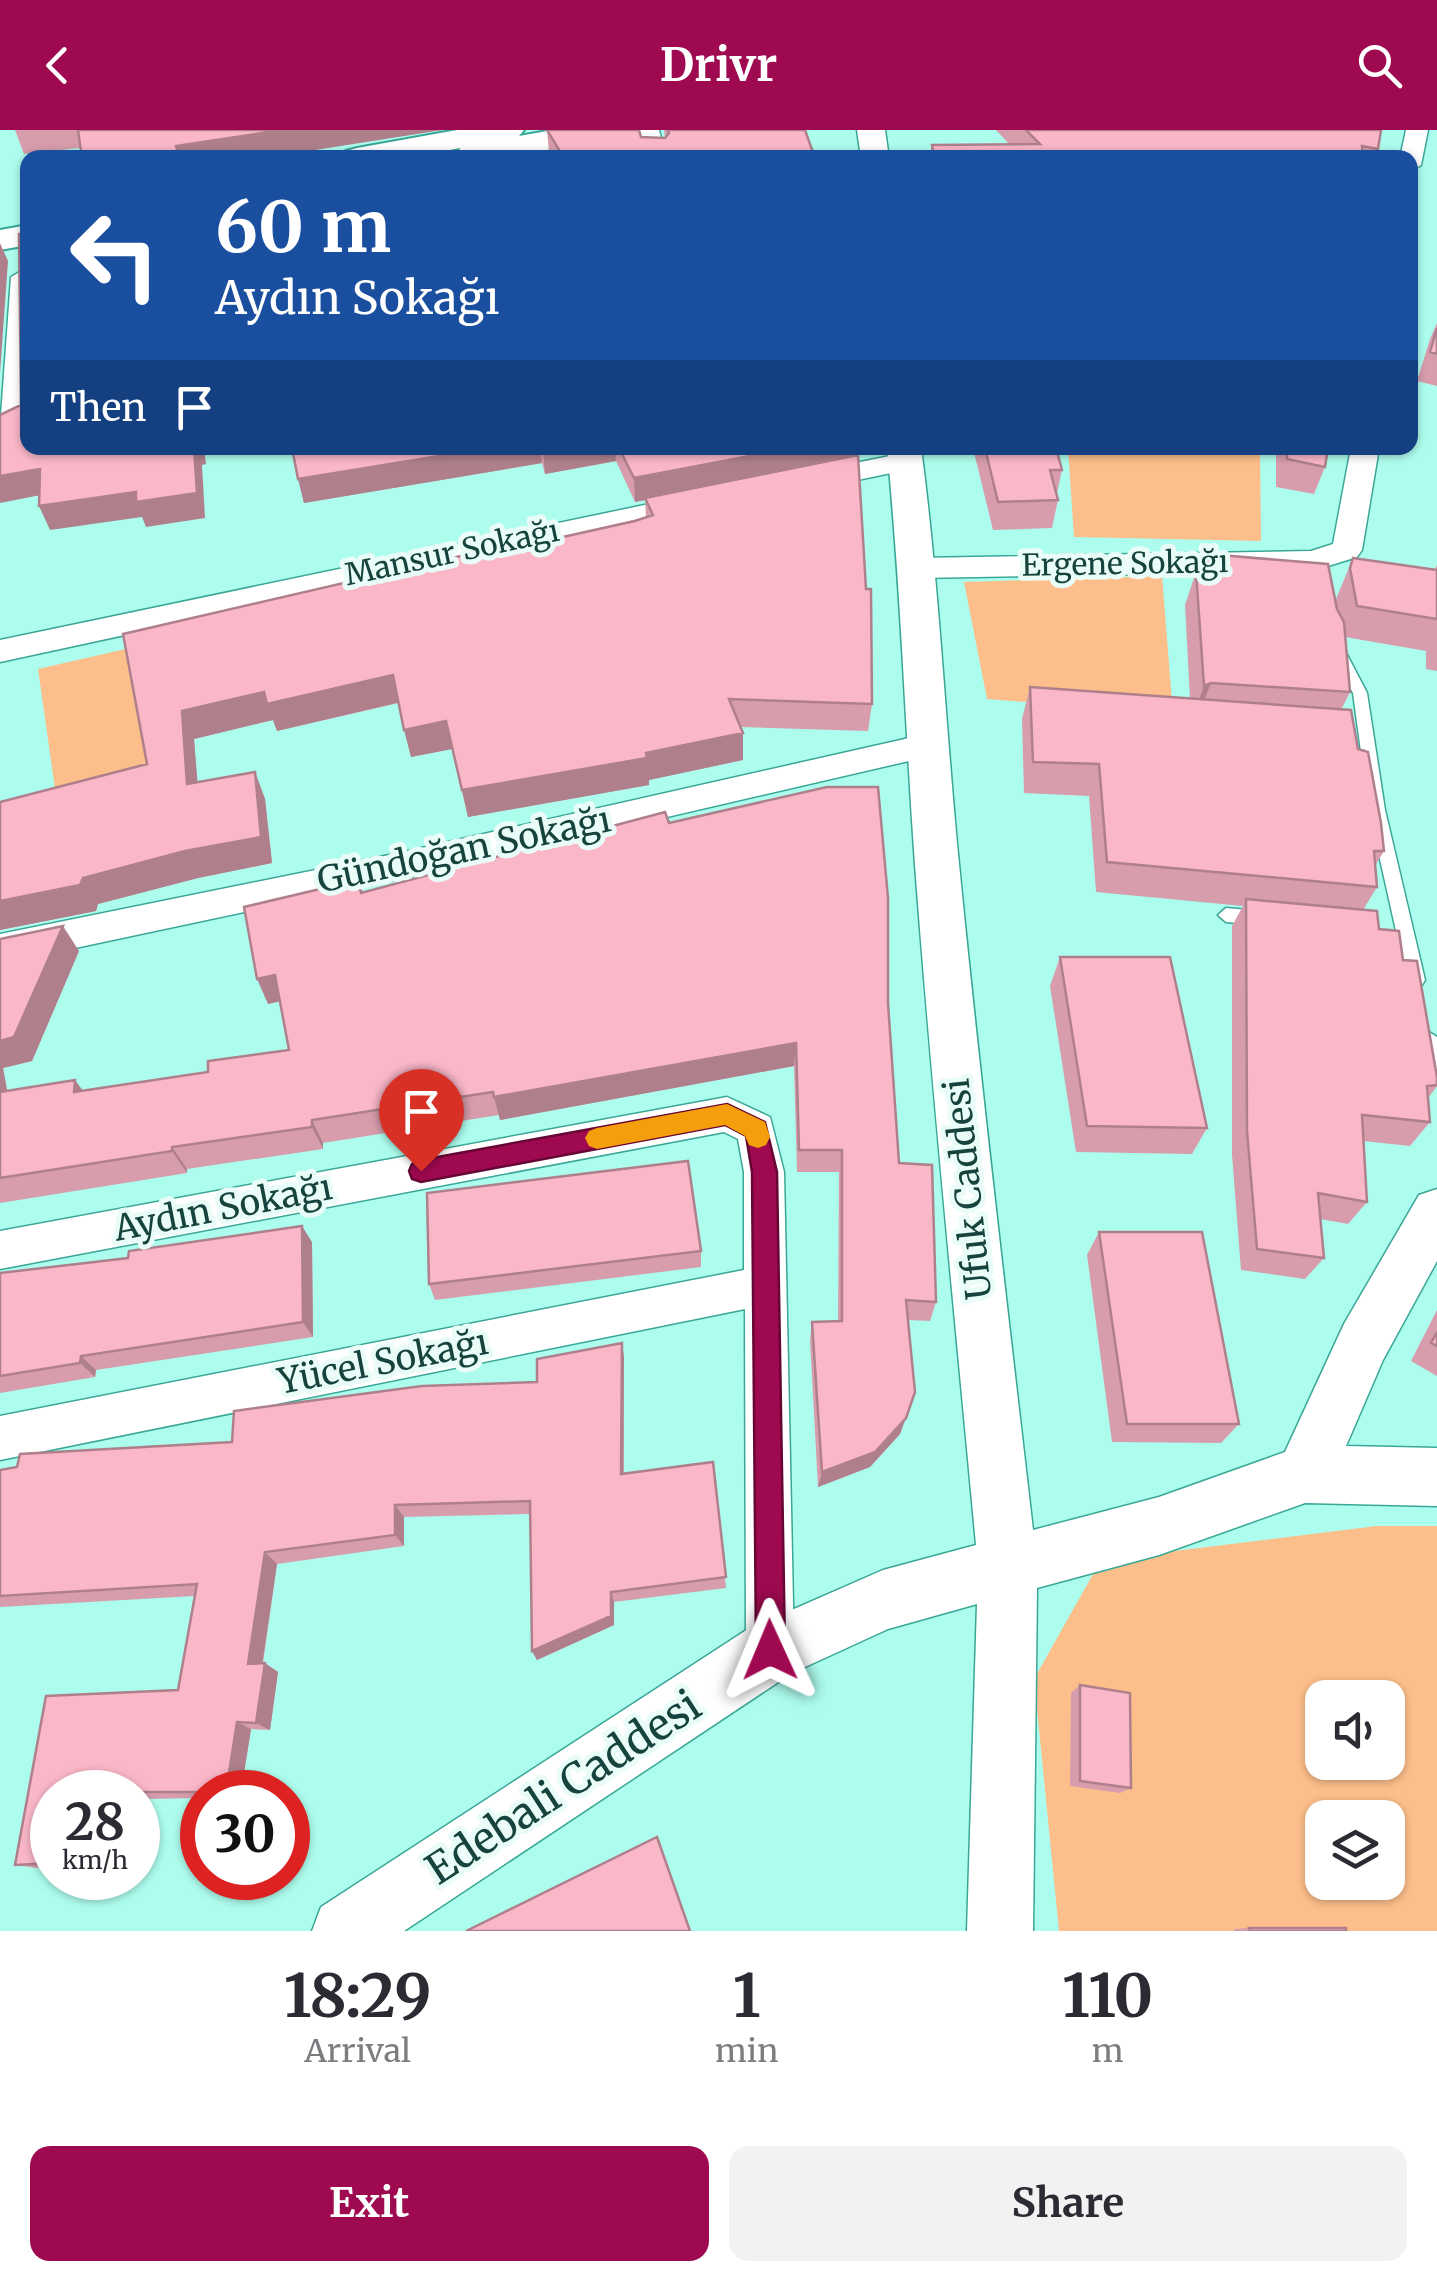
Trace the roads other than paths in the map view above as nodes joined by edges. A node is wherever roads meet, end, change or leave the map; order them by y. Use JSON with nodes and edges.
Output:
{"nodes":[{"id":1,"x":508,"y":130,"type":"edge"},
{"id":2,"x":602,"y":130,"type":"edge"},
{"id":3,"x":1419,"y":130,"type":"edge"},
{"id":4,"x":1437,"y":134,"type":"edge"},
{"id":5,"x":458,"y":150,"type":"edge"},
{"id":6,"x":467,"y":150,"type":"edge"},
{"id":7,"x":16,"y":230,"type":"edge"},
{"id":8,"x":14,"y":429,"type":"edge"},
{"id":9,"x":905,"y":455,"type":"edge"},
{"id":10,"x":1364,"y":455,"type":"edge"},
{"id":11,"x":790,"y":485,"type":"edge"},
{"id":12,"x":732,"y":496,"type":"edge"},
{"id":13,"x":918,"y":568,"type":"junction"},
{"id":14,"x":1330,"y":625,"type":"edge"},
{"id":15,"x":0,"y":652,"type":"edge"},
{"id":16,"x":1348,"y":734,"type":"edge"},
{"id":17,"x":1366,"y":735,"type":"junction"},
{"id":18,"x":927,"y":746,"type":"junction"},
{"id":19,"x":1226,"y":915,"type":"dead end"},
{"id":20,"x":1280,"y":920,"type":"edge"},
{"id":21,"x":0,"y":949,"type":"edge"},
{"id":22,"x":1421,"y":1002,"type":"edge"},
{"id":23,"x":1425,"y":1020,"type":"edge"},
{"id":24,"x":1437,"y":1073,"type":"edge"},
{"id":25,"x":1437,"y":1212,"type":"edge"},
{"id":26,"x":0,"y":1250,"type":"edge"},
{"id":27,"x":766,"y":1286,"type":"junction"},
{"id":28,"x":0,"y":1438,"type":"edge"},
{"id":29,"x":1304,"y":1474,"type":"junction"},
{"id":30,"x":1437,"y":1477,"type":"edge"},
{"id":31,"x":1008,"y":1566,"type":"junction"},
{"id":32,"x":770,"y":1650,"type":"junction"},
{"id":33,"x":345,"y":1931,"type":"edge"},
{"id":34,"x":1000,"y":1931,"type":"edge"}],
"edges":[{"from":1,"to":5,"type":"main road"},
{"from":2,"to":6,"type":"main road"},
{"from":3,"to":4,"type":"street"},
{"from":7,"to":8,"type":"street"},
{"from":9,"to":11,"type":"street"},
{"from":9,"to":13,"type":"street","name":"Ufuk Caddesi"},
{"from":10,"to":13,"type":"street","name":"Ergene Sokağı"},
{"from":12,"to":15,"type":"street","name":"Mansur Sokağı"},
{"from":13,"to":18,"type":"street","name":"Ufuk Caddesi"},
{"from":14,"to":17,"type":"lane"},
{"from":16,"to":17,"type":"lane"},
{"from":17,"to":22,"type":"lane"},
{"from":18,"to":21,"type":"street","name":"Gündoğan Sokağı"},
{"from":18,"to":31,"type":"street","name":"Ufuk Caddesi"},
{"from":19,"to":20,"type":"lane"},
{"from":23,"to":24,"type":"lane"},
{"from":25,"to":29,"type":"street"},
{"from":26,"to":27,"type":"street","name":"Aydın Sokağı"},
{"from":27,"to":28,"type":"street","name":"Yücel Sokağı"},
{"from":27,"to":32,"type":"street","name":"Aydın Sokağı"},
{"from":29,"to":30,"type":"street"},
{"from":29,"to":31,"type":"street","name":"Edebali Caddesi"},
{"from":31,"to":32,"type":"street","name":"Edebali Caddesi"},
{"from":31,"to":34,"type":"street","name":"Ufuk Caddesi"},
{"from":32,"to":33,"type":"street","name":"Edebali Caddesi"}]}
